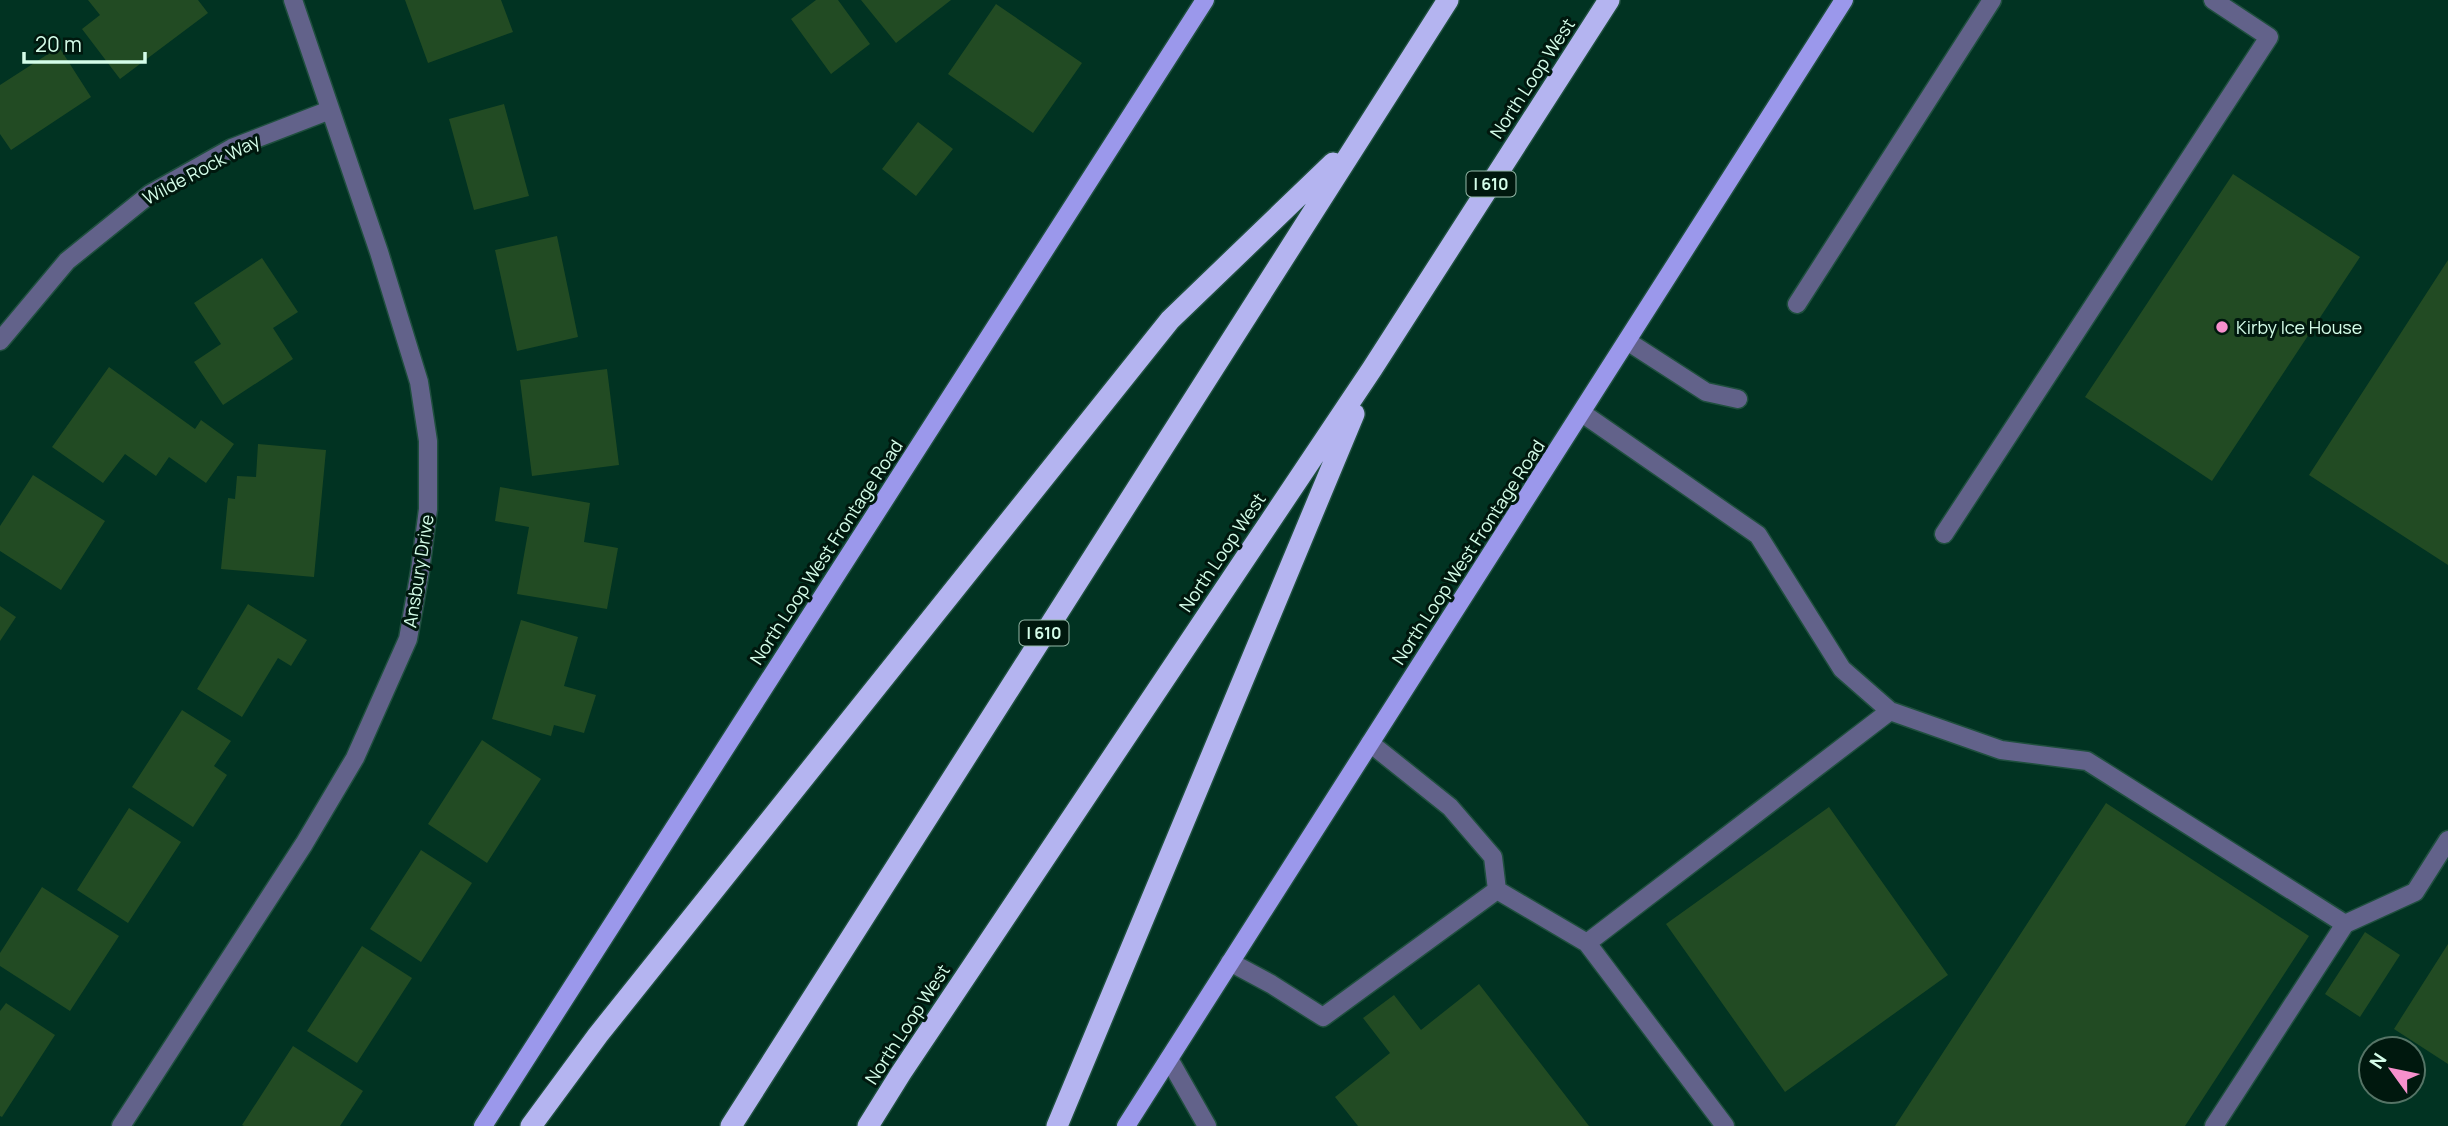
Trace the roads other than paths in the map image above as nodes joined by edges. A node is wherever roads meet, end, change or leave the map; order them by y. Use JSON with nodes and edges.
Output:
{"nodes":[{"id":1,"x":293,"y":0,"type":"edge"},
{"id":2,"x":1205,"y":0,"type":"edge"},
{"id":3,"x":1448,"y":0,"type":"edge"},
{"id":4,"x":1609,"y":0,"type":"edge"},
{"id":5,"x":1844,"y":0,"type":"edge"},
{"id":6,"x":1992,"y":0,"type":"edge"},
{"id":7,"x":2213,"y":0,"type":"edge"},
{"id":8,"x":330,"y":110,"type":"junction"},
{"id":9,"x":1358,"y":140,"type":"junction"},
{"id":10,"x":1797,"y":304,"type":"dead end"},
{"id":11,"x":0,"y":341,"type":"edge"},
{"id":12,"x":1628,"y":341,"type":"junction"},
{"id":13,"x":1372,"y":369,"type":"junction"},
{"id":14,"x":1738,"y":399,"type":"dead end"},
{"id":15,"x":1581,"y":413,"type":"junction"},
{"id":16,"x":1944,"y":534,"type":"dead end"},
{"id":17,"x":1890,"y":711,"type":"junction"},
{"id":18,"x":1370,"y":743,"type":"junction"},
{"id":19,"x":2448,"y":840,"type":"edge"},
{"id":20,"x":1497,"y":890,"type":"junction"},
{"id":21,"x":2345,"y":924,"type":"junction"},
{"id":22,"x":1587,"y":943,"type":"junction"},
{"id":23,"x":1230,"y":962,"type":"junction"},
{"id":24,"x":1169,"y":1059,"type":"junction"},
{"id":25,"x":121,"y":1126,"type":"edge"},
{"id":26,"x":483,"y":1126,"type":"edge"},
{"id":27,"x":531,"y":1126,"type":"edge"},
{"id":28,"x":731,"y":1126,"type":"edge"},
{"id":29,"x":868,"y":1126,"type":"edge"},
{"id":30,"x":1057,"y":1126,"type":"edge"},
{"id":31,"x":1126,"y":1126,"type":"edge"},
{"id":32,"x":1207,"y":1126,"type":"edge"},
{"id":33,"x":1725,"y":1126,"type":"edge"},
{"id":34,"x":2214,"y":1126,"type":"edge"}],
"edges":[{"from":1,"to":8,"type":"street","name":"Ansbury Drive"},
{"from":2,"to":26,"type":"main road","name":"North Loop West Frontage Road"},
{"from":3,"to":9,"type":"highway","number":"I 610"},
{"from":4,"to":13,"type":"highway","name":"North Loop West","number":"I 610"},
{"from":5,"to":12,"type":"main road","name":"North Loop West Frontage Road"},
{"from":6,"to":10,"type":"street"},
{"from":7,"to":16,"type":"street"},
{"from":8,"to":11,"type":"street","name":"Wilde Rock Way"},
{"from":8,"to":25,"type":"street","name":"Ansbury Drive"},
{"from":9,"to":27,"type":"highway"},
{"from":9,"to":28,"type":"highway","number":"I 610"},
{"from":12,"to":14,"type":"street"},
{"from":12,"to":15,"type":"main road","name":"North Loop West Frontage Road"},
{"from":13,"to":29,"type":"highway","name":"North Loop West","number":"I 610"},
{"from":13,"to":30,"type":"highway"},
{"from":15,"to":17,"type":"street"},
{"from":15,"to":18,"type":"main road","name":"North Loop West Frontage Road"},
{"from":17,"to":21,"type":"street"},
{"from":17,"to":22,"type":"street"},
{"from":18,"to":20,"type":"street"},
{"from":18,"to":23,"type":"main road","name":"North Loop West Frontage Road"},
{"from":19,"to":21,"type":"street"},
{"from":20,"to":22,"type":"street"},
{"from":20,"to":23,"type":"street"},
{"from":21,"to":34,"type":"street"},
{"from":22,"to":33,"type":"street"},
{"from":23,"to":24,"type":"main road","name":"North Loop West Frontage Road"},
{"from":24,"to":31,"type":"main road","name":"North Loop West Frontage Road"},
{"from":24,"to":32,"type":"street"}]}
